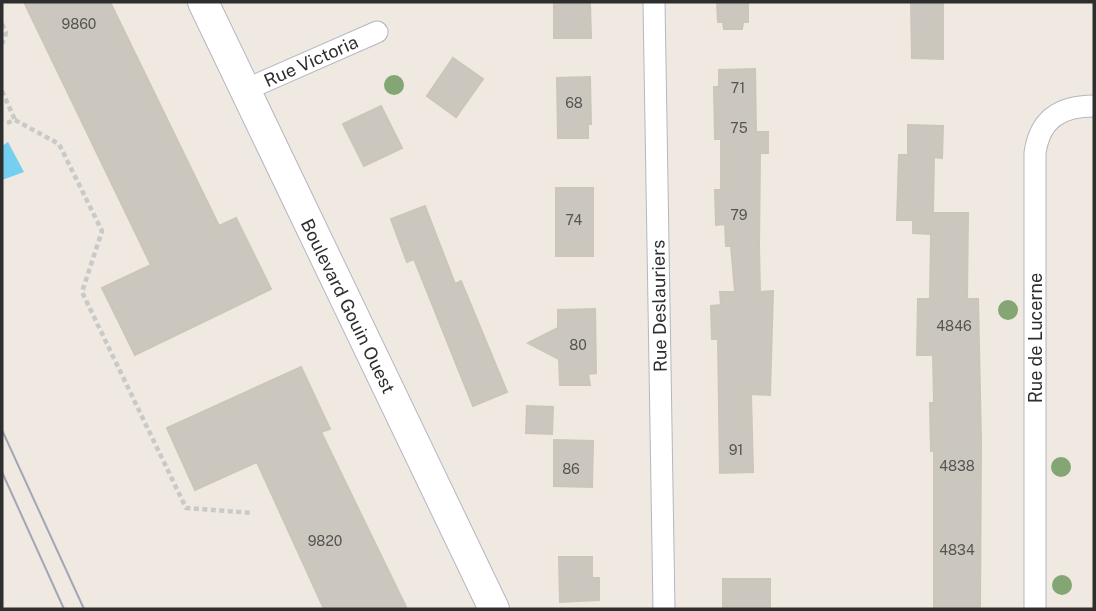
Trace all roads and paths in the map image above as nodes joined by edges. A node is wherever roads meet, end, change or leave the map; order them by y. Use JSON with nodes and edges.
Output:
{"nodes":[{"id":1,"x":203,"y":2,"type":"edge"},
{"id":2,"x":654,"y":2,"type":"edge"},
{"id":3,"x":2,"y":24,"type":"edge"},
{"id":4,"x":377,"y":32,"type":"dead end"},
{"id":5,"x":2,"y":44,"type":"edge"},
{"id":6,"x":245,"y":90,"type":"junction"},
{"id":7,"x":2,"y":91,"type":"edge"},
{"id":8,"x":1094,"y":106,"type":"edge"},
{"id":9,"x":15,"y":120,"type":"junction"},
{"id":10,"x":7,"y":123,"type":"dead end"},
{"id":11,"x":253,"y":513,"type":"dead end"},
{"id":12,"x":494,"y":609,"type":"edge"},
{"id":13,"x":664,"y":609,"type":"edge"},
{"id":14,"x":1035,"y":609,"type":"edge"}],
"edges":[{"from":1,"to":6,"type":"main road","name":"Boulevard Gouin Ouest"},
{"from":2,"to":13,"type":"street","name":"Rue Deslauriers"},
{"from":3,"to":5,"type":"path"},
{"from":4,"to":6,"type":"street","name":"Rue Victoria"},
{"from":6,"to":12,"type":"main road","name":"Boulevard Gouin Ouest"},
{"from":7,"to":9,"type":"path"},
{"from":8,"to":14,"type":"street","name":"Rue de Lucerne"},
{"from":9,"to":10,"type":"path"},
{"from":9,"to":11,"type":"path"}]}
